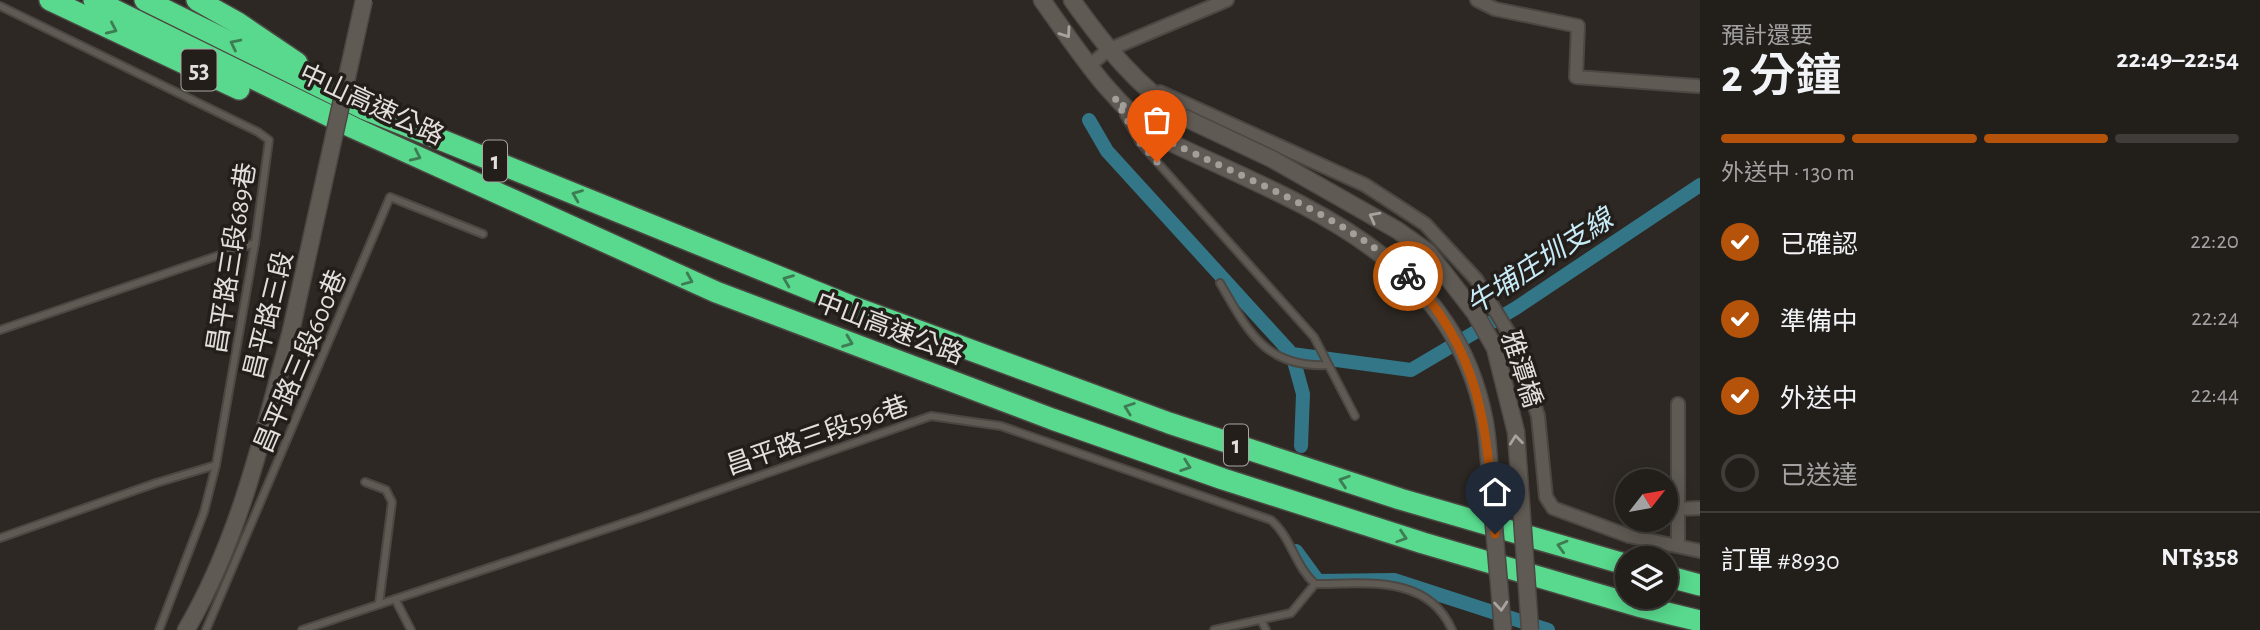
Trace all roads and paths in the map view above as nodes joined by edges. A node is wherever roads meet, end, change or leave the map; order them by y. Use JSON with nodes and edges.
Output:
{"nodes":[{"id":1,"x":50,"y":0,"type":"edge"},
{"id":2,"x":94,"y":0,"type":"edge"},
{"id":3,"x":145,"y":0,"type":"edge"},
{"id":4,"x":197,"y":0,"type":"edge"},
{"id":5,"x":364,"y":0,"type":"edge"},
{"id":6,"x":1042,"y":0,"type":"edge"},
{"id":7,"x":1072,"y":0,"type":"edge"},
{"id":8,"x":1227,"y":0,"type":"edge"},
{"id":9,"x":1476,"y":0,"type":"edge"},
{"id":10,"x":0,"y":6,"type":"edge"},
{"id":11,"x":1108,"y":50,"type":"junction"},
{"id":12,"x":1089,"y":66,"type":"junction"},
{"id":13,"x":1697,"y":86,"type":"dead end"},
{"id":14,"x":1115,"y":98,"type":"junction"},
{"id":15,"x":365,"y":109,"type":"junction"},
{"id":16,"x":354,"y":128,"type":"junction"},
{"id":17,"x":483,"y":234,"type":"dead end"},
{"id":18,"x":255,"y":243,"type":"junction"},
{"id":19,"x":1220,"y":283,"type":"dead end"},
{"id":20,"x":0,"y":330,"type":"edge"},
{"id":21,"x":1327,"y":363,"type":"junction"},
{"id":22,"x":1678,"y":404,"type":"dead end"},
{"id":23,"x":1355,"y":416,"type":"dead end"},
{"id":24,"x":216,"y":464,"type":"junction"},
{"id":25,"x":365,"y":482,"type":"dead end"},
{"id":26,"x":1700,"y":508,"type":"edge"},
{"id":27,"x":1679,"y":509,"type":"junction"},
{"id":28,"x":0,"y":538,"type":"edge"},
{"id":29,"x":1678,"y":545,"type":"junction"},
{"id":30,"x":1700,"y":551,"type":"edge"},
{"id":31,"x":1615,"y":561,"type":"edge"},
{"id":32,"x":1678,"y":579,"type":"edge"},
{"id":33,"x":1315,"y":584,"type":"junction"},
{"id":34,"x":1700,"y":585,"type":"edge"},
{"id":35,"x":396,"y":599,"type":"junction"},
{"id":36,"x":379,"y":604,"type":"junction"},
{"id":37,"x":1261,"y":620,"type":"junction"},
{"id":38,"x":1700,"y":621,"type":"edge"},
{"id":39,"x":159,"y":630,"type":"edge"},
{"id":40,"x":186,"y":630,"type":"edge"},
{"id":41,"x":206,"y":630,"type":"edge"},
{"id":42,"x":302,"y":630,"type":"edge"},
{"id":43,"x":411,"y":630,"type":"edge"},
{"id":44,"x":1214,"y":630,"type":"edge"},
{"id":45,"x":1266,"y":630,"type":"edge"},
{"id":46,"x":1452,"y":630,"type":"edge"},
{"id":47,"x":1503,"y":630,"type":"edge"},
{"id":48,"x":1530,"y":630,"type":"edge"}],
"edges":[{"from":1,"to":16,"type":"highway","number":"53","one_way":true},
{"from":2,"to":16,"type":"highway","name":"中山高速公路","number":"1"},
{"from":15,"to":3,"type":"highway","name":"中山高速公路","number":"1","one_way":true},
{"from":4,"to":15,"type":"highway"},
{"from":5,"to":40,"type":"street","name":"昌平路三段","bridge":true},
{"from":6,"to":12,"type":"street","name":"雅潭橋","one_way":true},
{"from":7,"to":11,"type":"street","name":"雅潭橋"},
{"from":8,"to":11,"type":"street"},
{"from":9,"to":13,"type":"street"},
{"from":10,"to":18,"type":"lane","name":"昌平路三段689巷"},
{"from":11,"to":12,"type":"street"},
{"from":11,"to":29,"type":"street"},
{"from":48,"to":11,"type":"street","name":"雅潭橋","one_way":true,"bridge":true},
{"from":12,"to":14,"type":"street","name":"雅潭橋"},
{"from":14,"to":21,"type":"lane"},
{"from":14,"to":47,"type":"street","name":"雅潭橋","one_way":true,"bridge":true},
{"from":31,"to":15,"type":"highway","name":"中山高速公路","number":"1","one_way":true},
{"from":16,"to":38,"type":"highway","name":"中山高速公路","number":"1","one_way":true},
{"from":17,"to":41,"type":"lane","name":"昌平路三段600巷"},
{"from":18,"to":20,"type":"lane"},
{"from":18,"to":24,"type":"lane","name":"昌平路三段689巷"},
{"from":19,"to":21,"type":"lane"},
{"from":21,"to":23,"type":"lane"},
{"from":22,"to":27,"type":"street"},
{"from":24,"to":28,"type":"lane"},
{"from":24,"to":39,"type":"lane","name":"昌平路三段689巷"},
{"from":25,"to":36,"type":"lane"},
{"from":26,"to":27,"type":"street"},
{"from":27,"to":29,"type":"street"},
{"from":29,"to":30,"type":"street"},
{"from":32,"to":34,"type":"highway"},
{"from":33,"to":35,"type":"lane","name":"昌平路三段596巷"},
{"from":33,"to":37,"type":"lane"},
{"from":33,"to":46,"type":"lane"},
{"from":35,"to":36,"type":"lane","name":"昌平路三段596巷"},
{"from":35,"to":43,"type":"lane"},
{"from":36,"to":42,"type":"lane","name":"昌平路三段596巷"},
{"from":37,"to":44,"type":"lane"},
{"from":37,"to":45,"type":"lane"}]}
